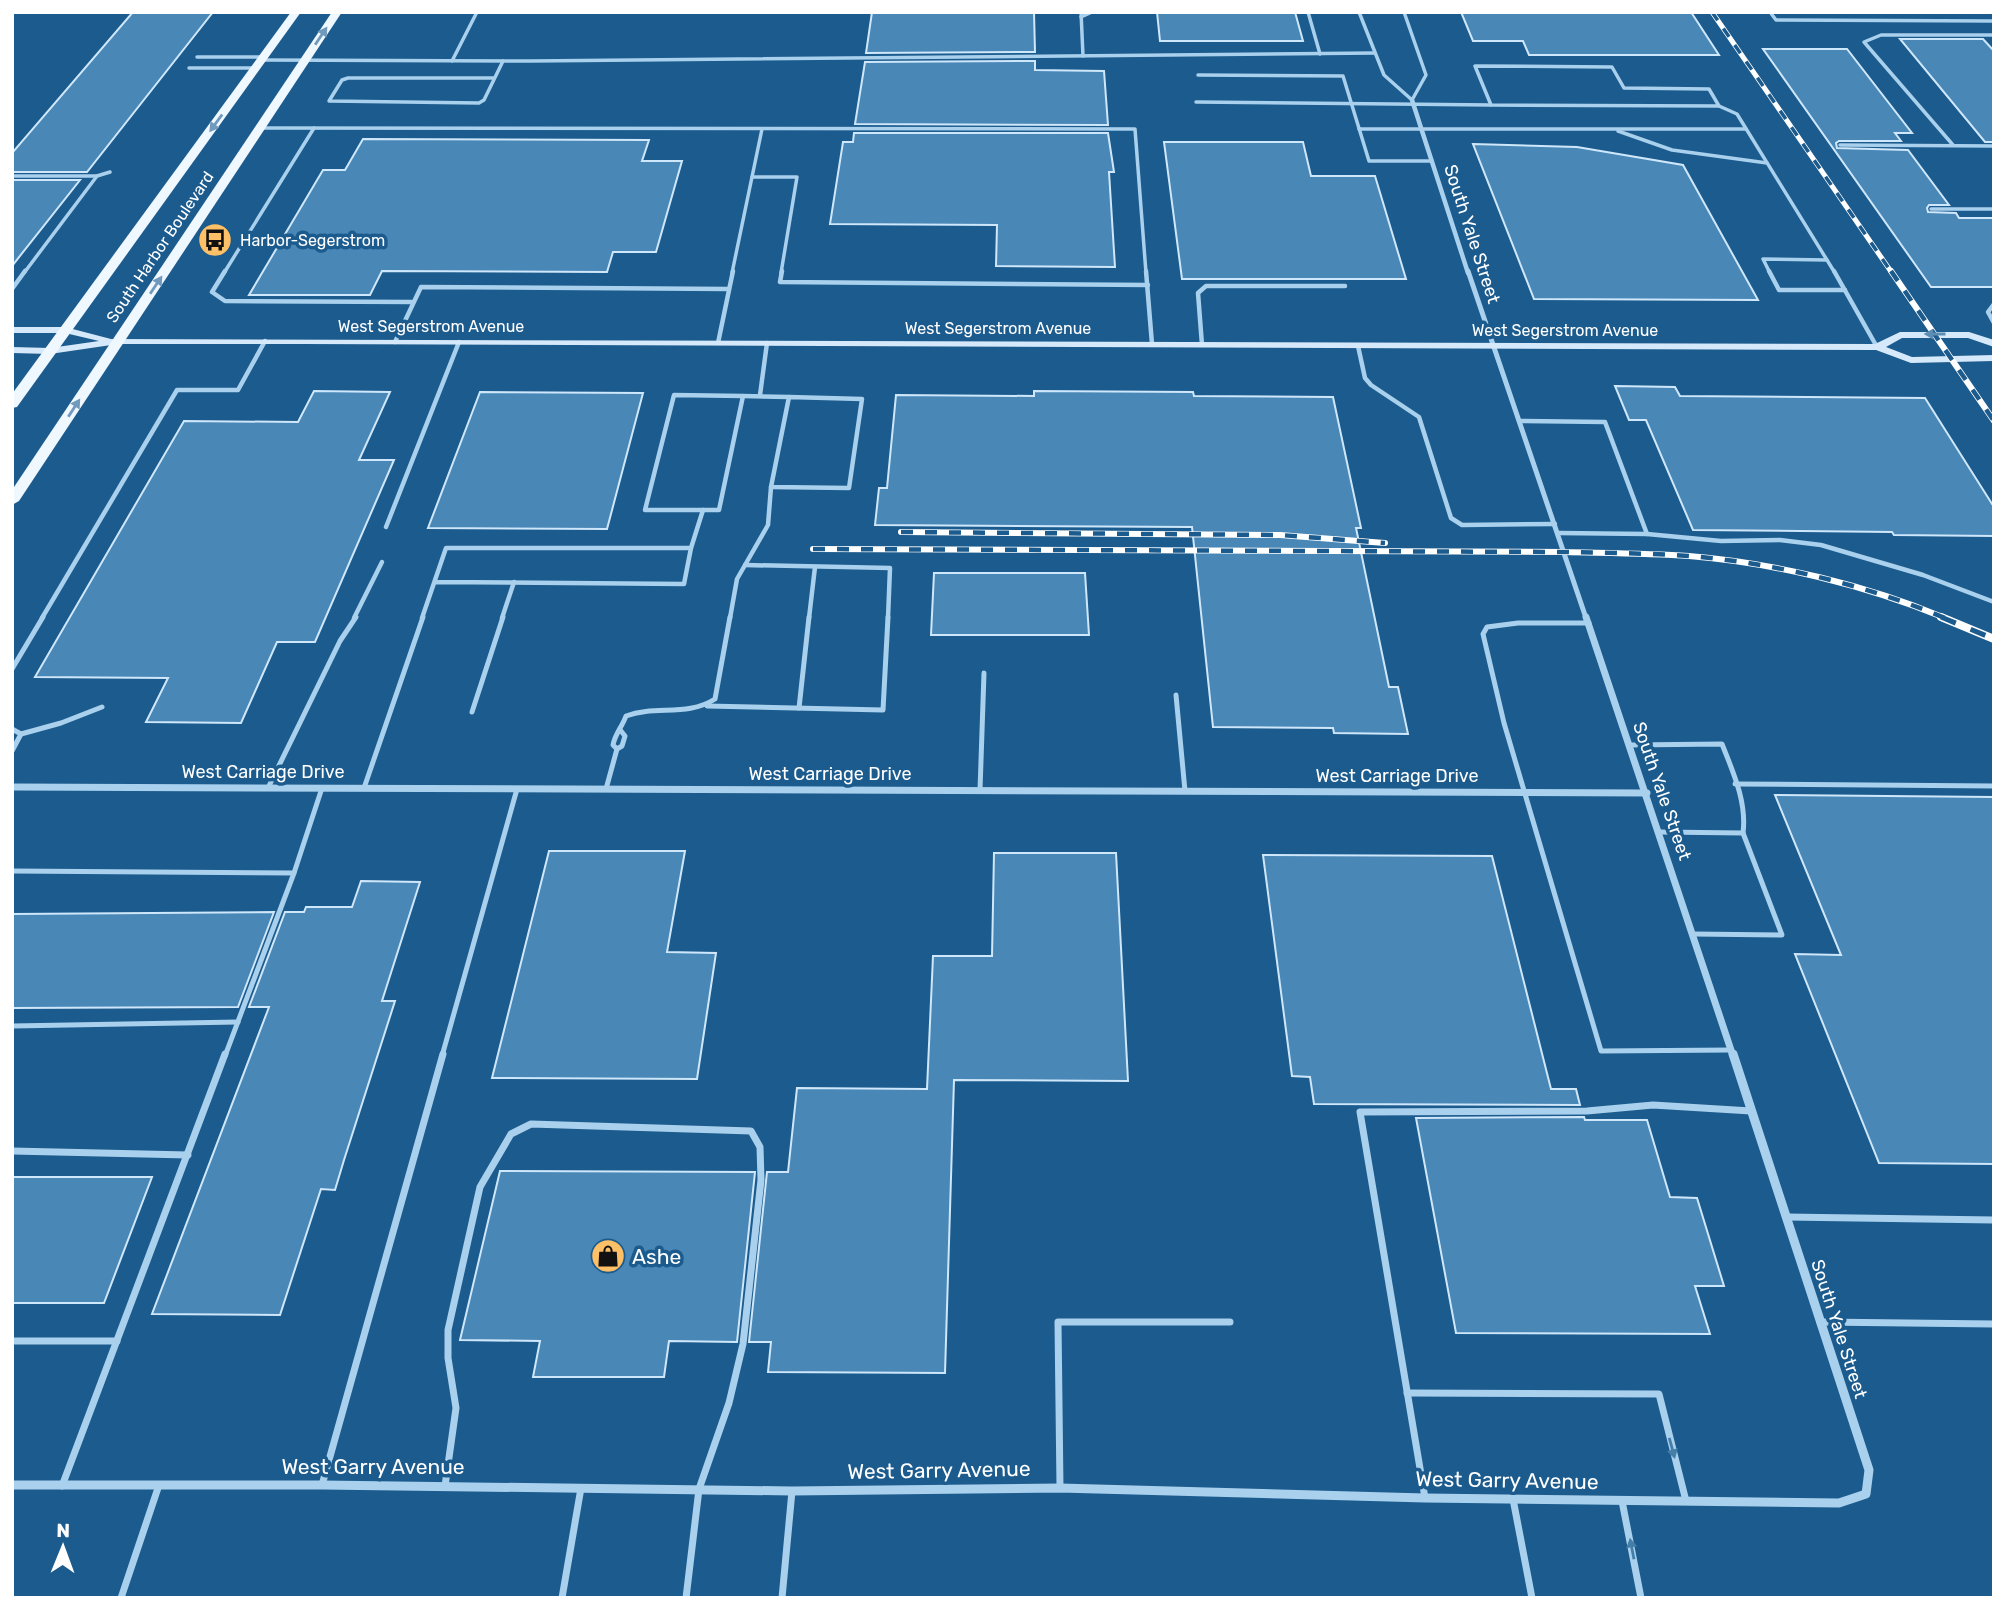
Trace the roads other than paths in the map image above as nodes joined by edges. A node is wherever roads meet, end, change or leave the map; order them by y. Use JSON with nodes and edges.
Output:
{"nodes":[{"id":1,"x":296,"y":12,"type":"edge"},
{"id":2,"x":337,"y":12,"type":"edge"},
{"id":3,"x":477,"y":12,"type":"edge"},
{"id":4,"x":1092,"y":12,"type":"edge"},
{"id":5,"x":1308,"y":12,"type":"edge"},
{"id":6,"x":1359,"y":12,"type":"edge"},
{"id":7,"x":1404,"y":12,"type":"edge"},
{"id":8,"x":1770,"y":12,"type":"edge"},
{"id":9,"x":1081,"y":15,"type":"edge"},
{"id":10,"x":1994,"y":20,"type":"edge"},
{"id":11,"x":1994,"y":35,"type":"edge"},
{"id":12,"x":1375,"y":53,"type":"junction"},
{"id":13,"x":1320,"y":54,"type":"junction"},
{"id":14,"x":1083,"y":56,"type":"junction"},
{"id":15,"x":197,"y":57,"type":"dead end"},
{"id":16,"x":305,"y":60,"type":"junction"},
{"id":17,"x":453,"y":61,"type":"junction"},
{"id":18,"x":503,"y":61,"type":"junction"},
{"id":19,"x":261,"y":62,"type":"junction"},
{"id":20,"x":190,"y":68,"type":"dead end"},
{"id":21,"x":1198,"y":75,"type":"dead end"},
{"id":22,"x":494,"y":78,"type":"junction"},
{"id":23,"x":1196,"y":102,"type":"dead end"},
{"id":24,"x":1412,"y":102,"type":"junction"},
{"id":25,"x":1351,"y":103,"type":"junction"},
{"id":26,"x":1491,"y":105,"type":"junction"},
{"id":27,"x":1719,"y":106,"type":"junction"},
{"id":28,"x":260,"y":128,"type":"junction"},
{"id":29,"x":314,"y":128,"type":"junction"},
{"id":30,"x":762,"y":129,"type":"junction"},
{"id":31,"x":1612,"y":129,"type":"junction"},
{"id":32,"x":1746,"y":129,"type":"junction"},
{"id":33,"x":1359,"y":130,"type":"junction"},
{"id":34,"x":1422,"y":130,"type":"junction"},
{"id":35,"x":1840,"y":145,"type":"dead end"},
{"id":36,"x":1953,"y":145,"type":"junction"},
{"id":37,"x":1994,"y":146,"type":"edge"},
{"id":38,"x":1432,"y":161,"type":"junction"},
{"id":39,"x":1767,"y":163,"type":"junction"},
{"id":40,"x":110,"y":172,"type":"dead end"},
{"id":41,"x":12,"y":176,"type":"edge"},
{"id":42,"x":97,"y":176,"type":"junction"},
{"id":43,"x":752,"y":177,"type":"junction"},
{"id":44,"x":1931,"y":209,"type":"dead end"},
{"id":45,"x":1994,"y":209,"type":"edge"},
{"id":46,"x":1827,"y":260,"type":"junction"},
{"id":47,"x":1147,"y":285,"type":"junction"},
{"id":48,"x":1345,"y":286,"type":"dead end"},
{"id":49,"x":12,"y":289,"type":"edge"},
{"id":50,"x":729,"y":289,"type":"junction"},
{"id":51,"x":1845,"y":290,"type":"junction"},
{"id":52,"x":219,"y":297,"type":"joint"},
{"id":53,"x":412,"y":302,"type":"junction"},
{"id":54,"x":1994,"y":304,"type":"edge"},
{"id":55,"x":1994,"y":323,"type":"edge"},
{"id":56,"x":12,"y":330,"type":"edge"},
{"id":57,"x":65,"y":330,"type":"junction"},
{"id":58,"x":118,"y":341,"type":"junction"},
{"id":59,"x":265,"y":341,"type":"junction"},
{"id":60,"x":395,"y":342,"type":"junction"},
{"id":61,"x":458,"y":342,"type":"junction"},
{"id":62,"x":718,"y":343,"type":"junction"},
{"id":63,"x":766,"y":343,"type":"junction"},
{"id":64,"x":1994,"y":344,"type":"edge"},
{"id":65,"x":1152,"y":345,"type":"junction"},
{"id":66,"x":1202,"y":345,"type":"junction"},
{"id":67,"x":1358,"y":346,"type":"junction"},
{"id":68,"x":1492,"y":346,"type":"junction"},
{"id":69,"x":1877,"y":347,"type":"junction"},
{"id":70,"x":12,"y":351,"type":"edge"},
{"id":71,"x":50,"y":351,"type":"junction"},
{"id":72,"x":1992,"y":361,"type":"edge"},
{"id":73,"x":743,"y":395,"type":"junction"},
{"id":74,"x":760,"y":395,"type":"junction"},
{"id":75,"x":789,"y":396,"type":"junction"},
{"id":76,"x":12,"y":404,"type":"edge"},
{"id":77,"x":1520,"y":421,"type":"junction"},
{"id":78,"x":771,"y":487,"type":"junction"},
{"id":79,"x":12,"y":501,"type":"edge"},
{"id":80,"x":703,"y":510,"type":"junction"},
{"id":81,"x":386,"y":527,"type":"dead end"},
{"id":82,"x":1556,"y":529,"type":"junction"},
{"id":83,"x":1647,"y":534,"type":"junction"},
{"id":84,"x":691,"y":548,"type":"junction"},
{"id":85,"x":382,"y":562,"type":"dead end"},
{"id":86,"x":745,"y":565,"type":"junction"},
{"id":87,"x":815,"y":567,"type":"junction"},
{"id":88,"x":435,"y":582,"type":"junction"},
{"id":89,"x":514,"y":582,"type":"junction"},
{"id":90,"x":1994,"y":602,"type":"edge"},
{"id":91,"x":1589,"y":623,"type":"junction"},
{"id":92,"x":12,"y":670,"type":"edge"},
{"id":93,"x":984,"y":673,"type":"dead end"},
{"id":94,"x":1176,"y":695,"type":"dead end"},
{"id":95,"x":707,"y":706,"type":"junction"},
{"id":96,"x":102,"y":707,"type":"dead end"},
{"id":97,"x":799,"y":708,"type":"junction"},
{"id":98,"x":472,"y":712,"type":"dead end"},
{"id":99,"x":12,"y":729,"type":"edge"},
{"id":100,"x":621,"y":731,"type":"joint"},
{"id":101,"x":21,"y":734,"type":"junction"},
{"id":102,"x":1631,"y":746,"type":"junction"},
{"id":103,"x":617,"y":749,"type":"joint"},
{"id":104,"x":12,"y":751,"type":"edge"},
{"id":105,"x":1735,"y":784,"type":"junction"},
{"id":106,"x":1994,"y":786,"type":"edge"},
{"id":107,"x":12,"y":787,"type":"edge"},
{"id":108,"x":268,"y":788,"type":"junction"},
{"id":109,"x":322,"y":788,"type":"junction"},
{"id":110,"x":364,"y":789,"type":"junction"},
{"id":111,"x":517,"y":789,"type":"junction"},
{"id":112,"x":606,"y":789,"type":"junction"},
{"id":113,"x":980,"y":790,"type":"junction"},
{"id":114,"x":1185,"y":791,"type":"junction"},
{"id":115,"x":1524,"y":792,"type":"junction"},
{"id":116,"x":1647,"y":793,"type":"junction"},
{"id":117,"x":1660,"y":832,"type":"junction"},
{"id":118,"x":1743,"y":833,"type":"junction"},
{"id":119,"x":12,"y":871,"type":"edge"},
{"id":120,"x":294,"y":873,"type":"junction"},
{"id":121,"x":1693,"y":934,"type":"junction"},
{"id":122,"x":238,"y":1022,"type":"junction"},
{"id":123,"x":12,"y":1026,"type":"edge"},
{"id":124,"x":1731,"y":1050,"type":"junction"},
{"id":125,"x":1751,"y":1111,"type":"junction"},
{"id":126,"x":12,"y":1151,"type":"edge"},
{"id":127,"x":188,"y":1155,"type":"junction"},
{"id":128,"x":1786,"y":1217,"type":"junction"},
{"id":129,"x":1994,"y":1220,"type":"edge"},
{"id":130,"x":1230,"y":1322,"type":"dead end"},
{"id":131,"x":1820,"y":1322,"type":"junction"},
{"id":132,"x":1994,"y":1324,"type":"edge"},
{"id":133,"x":12,"y":1341,"type":"edge"},
{"id":134,"x":117,"y":1342,"type":"junction"},
{"id":135,"x":1407,"y":1393,"type":"junction"},
{"id":136,"x":12,"y":1485,"type":"edge"},
{"id":137,"x":159,"y":1485,"type":"junction"},
{"id":138,"x":322,"y":1485,"type":"junction"},
{"id":139,"x":62,"y":1486,"type":"junction"},
{"id":140,"x":445,"y":1486,"type":"junction"},
{"id":141,"x":580,"y":1488,"type":"junction"},
{"id":142,"x":1060,"y":1488,"type":"junction"},
{"id":143,"x":699,"y":1489,"type":"junction"},
{"id":144,"x":792,"y":1491,"type":"junction"},
{"id":145,"x":1866,"y":1494,"type":"joint"},
{"id":146,"x":1425,"y":1498,"type":"junction"},
{"id":147,"x":1513,"y":1499,"type":"junction"},
{"id":148,"x":1622,"y":1501,"type":"junction"},
{"id":149,"x":1686,"y":1501,"type":"junction"},
{"id":150,"x":121,"y":1598,"type":"edge"},
{"id":151,"x":562,"y":1598,"type":"edge"},
{"id":152,"x":686,"y":1598,"type":"edge"},
{"id":153,"x":782,"y":1598,"type":"edge"},
{"id":154,"x":1532,"y":1598,"type":"edge"},
{"id":155,"x":1641,"y":1598,"type":"edge"}],
"edges":[{"from":1,"to":19,"type":"main road","name":"South Harbor Boulevard"},
{"from":16,"to":2,"type":"main road","name":"South Harbor Boulevard","one_way":true},
{"from":3,"to":17,"type":"lane"},
{"from":4,"to":9,"type":"lane"},
{"from":5,"to":13,"type":"lane"},
{"from":6,"to":12,"type":"lane"},
{"from":7,"to":24,"type":"lane"},
{"from":8,"to":10,"type":"lane"},
{"from":9,"to":14,"type":"lane"},
{"from":11,"to":36,"type":"lane"},
{"from":12,"to":13,"type":"lane"},
{"from":12,"to":24,"type":"lane"},
{"from":13,"to":14,"type":"lane"},
{"from":14,"to":18,"type":"lane"},
{"from":15,"to":19,"type":"lane"},
{"from":16,"to":17,"type":"lane"},
{"from":16,"to":19,"type":"lane"},
{"from":16,"to":28,"type":"main road","name":"South Harbor Boulevard"},
{"from":17,"to":18,"type":"lane"},
{"from":18,"to":22,"type":"lane"},
{"from":19,"to":20,"type":"lane"},
{"from":19,"to":57,"type":"main road","name":"South Harbor Boulevard","one_way":true},
{"from":21,"to":25,"type":"lane"},
{"from":22,"to":22,"type":"lane"},
{"from":23,"to":25,"type":"lane"},
{"from":24,"to":25,"type":"lane"},
{"from":24,"to":26,"type":"lane"},
{"from":24,"to":34,"type":"street","name":"South Yale Street"},
{"from":25,"to":33,"type":"lane"},
{"from":26,"to":27,"type":"lane"},
{"from":26,"to":27,"type":"lane"},
{"from":27,"to":32,"type":"lane"},
{"from":28,"to":29,"type":"lane"},
{"from":58,"to":28,"type":"main road","name":"South Harbor Boulevard","one_way":true},
{"from":29,"to":30,"type":"lane"},
{"from":29,"to":52,"type":"lane"},
{"from":30,"to":43,"type":"lane"},
{"from":30,"to":47,"type":"lane"},
{"from":31,"to":32,"type":"lane"},
{"from":31,"to":34,"type":"lane"},
{"from":31,"to":39,"type":"lane"},
{"from":32,"to":39,"type":"lane"},
{"from":33,"to":34,"type":"lane"},
{"from":33,"to":38,"type":"lane"},
{"from":34,"to":38,"type":"street","name":"South Yale Street"},
{"from":35,"to":36,"type":"lane"},
{"from":36,"to":37,"type":"lane"},
{"from":38,"to":68,"type":"street","name":"South Yale Street"},
{"from":39,"to":46,"type":"lane"},
{"from":40,"to":42,"type":"lane"},
{"from":41,"to":42,"type":"lane"},
{"from":42,"to":49,"type":"lane"},
{"from":43,"to":47,"type":"lane"},
{"from":43,"to":50,"type":"lane"},
{"from":44,"to":45,"type":"lane"},
{"from":46,"to":51,"type":"lane"},
{"from":46,"to":51,"type":"lane"},
{"from":47,"to":65,"type":"lane"},
{"from":48,"to":66,"type":"lane"},
{"from":50,"to":53,"type":"lane"},
{"from":50,"to":62,"type":"lane"},
{"from":51,"to":69,"type":"lane"},
{"from":52,"to":53,"type":"lane"},
{"from":53,"to":60,"type":"lane"},
{"from":54,"to":55,"type":"lane"},
{"from":56,"to":57,"type":"main road","name":"West Segerstrom Avenue"},
{"from":57,"to":58,"type":"main road","name":"West Segerstrom Avenue"},
{"from":57,"to":71,"type":"main road","name":"South Harbor Boulevard"},
{"from":58,"to":59,"type":"main road","name":"West Segerstrom Avenue"},
{"from":58,"to":71,"type":"main road","name":"West Segerstrom Avenue"},
{"from":79,"to":58,"type":"main road","name":"South Harbor Boulevard","one_way":true},
{"from":59,"to":60,"type":"main road","name":"West Segerstrom Avenue"},
{"from":59,"to":92,"type":"lane"},
{"from":60,"to":61,"type":"main road","name":"West Segerstrom Avenue"},
{"from":61,"to":62,"type":"main road","name":"West Segerstrom Avenue"},
{"from":61,"to":81,"type":"lane"},
{"from":62,"to":63,"type":"main road","name":"West Segerstrom Avenue"},
{"from":63,"to":65,"type":"main road","name":"West Segerstrom Avenue"},
{"from":63,"to":74,"type":"lane"},
{"from":64,"to":69,"type":"main road","name":"West Segerstrom Avenue","one_way":true},
{"from":65,"to":66,"type":"main road","name":"West Segerstrom Avenue"},
{"from":66,"to":67,"type":"main road","name":"West Segerstrom Avenue"},
{"from":67,"to":68,"type":"main road","name":"West Segerstrom Avenue"},
{"from":67,"to":82,"type":"lane"},
{"from":68,"to":69,"type":"main road","name":"West Segerstrom Avenue"},
{"from":68,"to":77,"type":"street","name":"South Yale Street"},
{"from":69,"to":72,"type":"main road","name":"West Segerstrom Avenue"},
{"from":70,"to":71,"type":"main road","name":"West Segerstrom Avenue"},
{"from":71,"to":76,"type":"main road","name":"South Harbor Boulevard"},
{"from":73,"to":74,"type":"lane"},
{"from":73,"to":80,"type":"lane"},
{"from":73,"to":80,"type":"lane"},
{"from":74,"to":75,"type":"lane"},
{"from":75,"to":78,"type":"lane"},
{"from":75,"to":78,"type":"lane"},
{"from":77,"to":82,"type":"street","name":"South Yale Street"},
{"from":77,"to":83,"type":"lane"},
{"from":78,"to":86,"type":"lane"},
{"from":80,"to":84,"type":"lane"},
{"from":82,"to":83,"type":"lane"},
{"from":82,"to":91,"type":"street","name":"South Yale Street"},
{"from":83,"to":90,"type":"lane"},
{"from":84,"to":88,"type":"lane"},
{"from":84,"to":89,"type":"lane"},
{"from":85,"to":108,"type":"lane"},
{"from":86,"to":87,"type":"lane"},
{"from":86,"to":95,"type":"lane"},
{"from":87,"to":97,"type":"lane"},
{"from":87,"to":97,"type":"lane"},
{"from":88,"to":89,"type":"lane"},
{"from":88,"to":110,"type":"lane"},
{"from":89,"to":98,"type":"lane"},
{"from":91,"to":102,"type":"street","name":"South Yale Street"},
{"from":91,"to":115,"type":"lane"},
{"from":93,"to":113,"type":"lane"},
{"from":94,"to":114,"type":"lane"},
{"from":95,"to":97,"type":"lane"},
{"from":95,"to":100,"type":"lane"},
{"from":96,"to":101,"type":"lane"},
{"from":99,"to":101,"type":"lane"},
{"from":100,"to":103,"type":"lane"},
{"from":101,"to":104,"type":"lane"},
{"from":102,"to":105,"type":"lane"},
{"from":102,"to":116,"type":"street","name":"South Yale Street"},
{"from":103,"to":112,"type":"lane"},
{"from":105,"to":106,"type":"lane"},
{"from":105,"to":118,"type":"lane"},
{"from":107,"to":108,"type":"street","name":"West Carriage Drive"},
{"from":108,"to":109,"type":"street","name":"West Carriage Drive"},
{"from":109,"to":110,"type":"street","name":"West Carriage Drive"},
{"from":109,"to":120,"type":"lane"},
{"from":110,"to":111,"type":"street","name":"West Carriage Drive"},
{"from":111,"to":112,"type":"street","name":"West Carriage Drive"},
{"from":111,"to":138,"type":"lane"},
{"from":112,"to":113,"type":"street","name":"West Carriage Drive"},
{"from":113,"to":114,"type":"street","name":"West Carriage Drive"},
{"from":114,"to":115,"type":"street","name":"West Carriage Drive"},
{"from":115,"to":116,"type":"street","name":"West Carriage Drive"},
{"from":115,"to":124,"type":"lane"},
{"from":116,"to":117,"type":"street","name":"South Yale Street"},
{"from":117,"to":118,"type":"lane"},
{"from":117,"to":121,"type":"street","name":"South Yale Street"},
{"from":118,"to":121,"type":"lane"},
{"from":119,"to":120,"type":"lane"},
{"from":120,"to":122,"type":"lane"},
{"from":121,"to":124,"type":"street","name":"South Yale Street"},
{"from":122,"to":123,"type":"lane"},
{"from":122,"to":127,"type":"lane"},
{"from":124,"to":125,"type":"street","name":"South Yale Street"},
{"from":125,"to":128,"type":"street","name":"South Yale Street"},
{"from":125,"to":135,"type":"lane"},
{"from":126,"to":127,"type":"lane"},
{"from":127,"to":134,"type":"lane"},
{"from":128,"to":129,"type":"lane"},
{"from":128,"to":131,"type":"street","name":"South Yale Street"},
{"from":130,"to":142,"type":"lane"},
{"from":131,"to":132,"type":"lane"},
{"from":131,"to":145,"type":"street","name":"South Yale Street"},
{"from":133,"to":134,"type":"lane"},
{"from":134,"to":139,"type":"lane"},
{"from":135,"to":146,"type":"lane"},
{"from":135,"to":149,"type":"lane","one_way":true},
{"from":136,"to":139,"type":"street","name":"West Garry Avenue"},
{"from":137,"to":138,"type":"street","name":"West Garry Avenue"},
{"from":137,"to":139,"type":"street","name":"West Garry Avenue"},
{"from":137,"to":150,"type":"lane"},
{"from":138,"to":140,"type":"street","name":"West Garry Avenue"},
{"from":140,"to":141,"type":"street","name":"West Garry Avenue"},
{"from":140,"to":143,"type":"lane"},
{"from":141,"to":143,"type":"street","name":"West Garry Avenue"},
{"from":141,"to":151,"type":"lane"},
{"from":142,"to":144,"type":"street","name":"West Garry Avenue"},
{"from":142,"to":146,"type":"street","name":"West Garry Avenue"},
{"from":143,"to":144,"type":"street","name":"West Garry Avenue"},
{"from":143,"to":152,"type":"lane"},
{"from":144,"to":153,"type":"lane"},
{"from":145,"to":149,"type":"street","name":"West Garry Avenue"},
{"from":146,"to":147,"type":"street","name":"West Garry Avenue"},
{"from":147,"to":148,"type":"street","name":"West Garry Avenue"},
{"from":147,"to":154,"type":"lane"},
{"from":148,"to":149,"type":"street","name":"West Garry Avenue"},
{"from":155,"to":148,"type":"lane","one_way":true}]}
